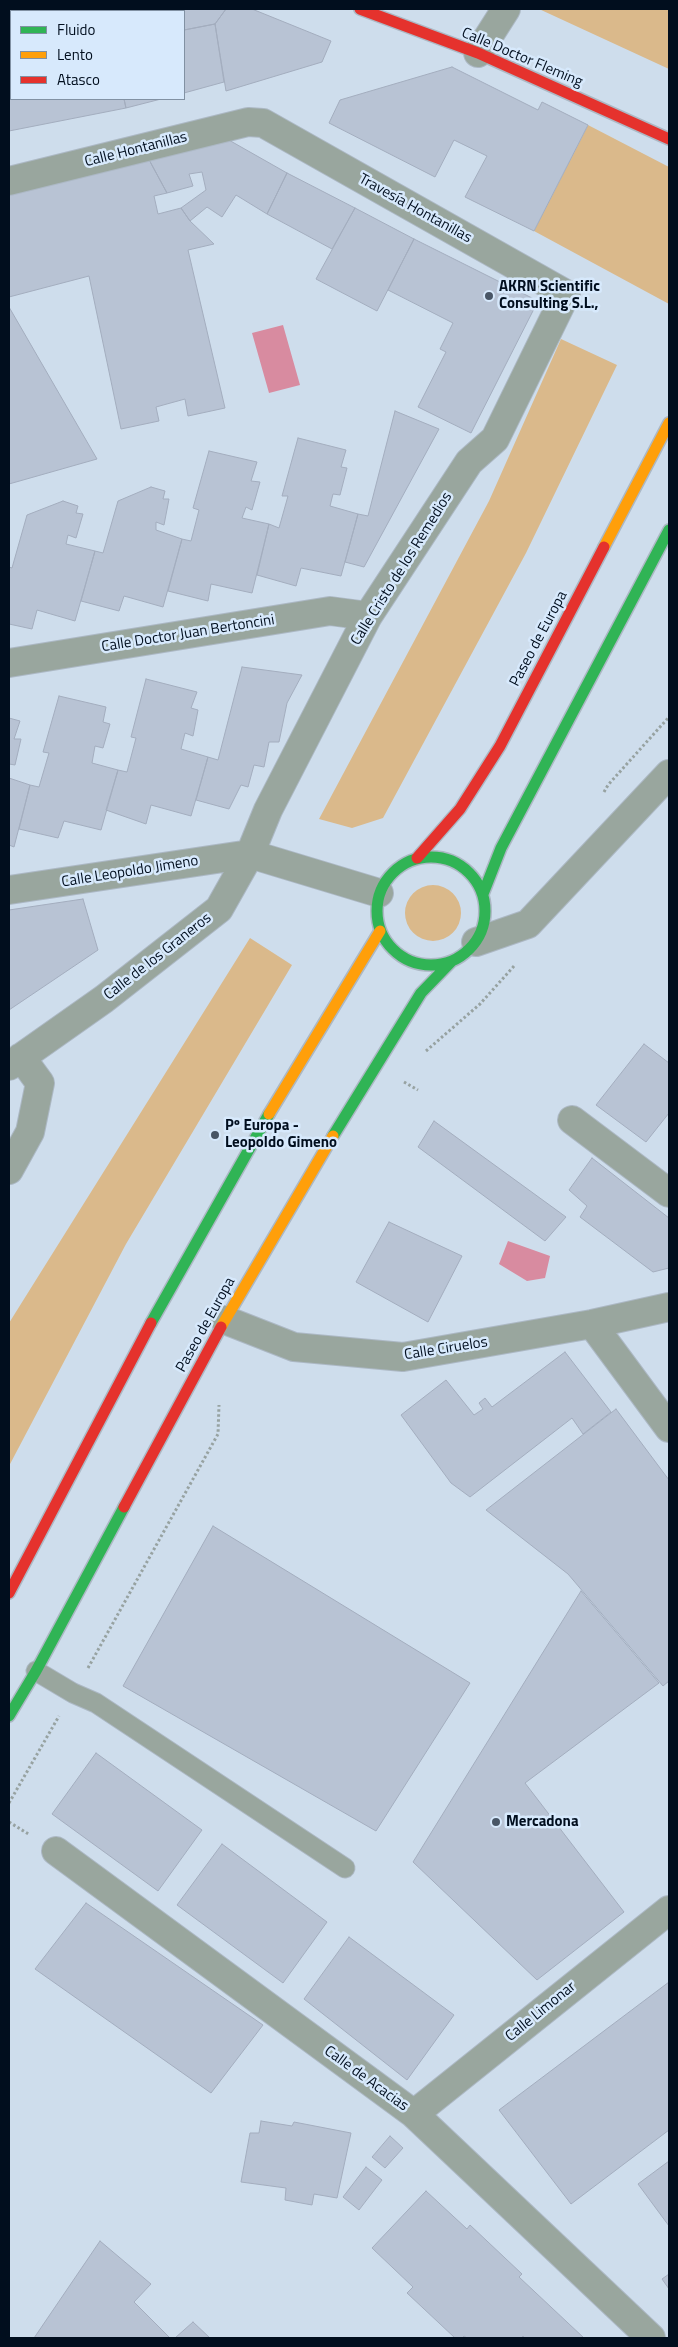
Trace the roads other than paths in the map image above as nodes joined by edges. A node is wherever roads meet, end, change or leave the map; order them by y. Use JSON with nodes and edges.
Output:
{"nodes":[{"id":1,"x":360,"y":9,"type":"edge"},
{"id":2,"x":506,"y":9,"type":"edge"},
{"id":3,"x":478,"y":53,"type":"junction"},
{"id":4,"x":263,"y":124,"type":"joint"},
{"id":5,"x":669,"y":139,"type":"edge"},
{"id":6,"x":9,"y":182,"type":"edge"},
{"id":7,"x":566,"y":294,"type":"joint"},
{"id":8,"x":669,"y":423,"type":"edge"},
{"id":9,"x":669,"y":530,"type":"edge"},
{"id":10,"x":368,"y":616,"type":"junction"},
{"id":11,"x":9,"y":663,"type":"edge"},
{"id":12,"x":669,"y":774,"type":"edge"},
{"id":13,"x":250,"y":854,"type":"junction"},
{"id":14,"x":417,"y":858,"type":"junction"},
{"id":15,"x":9,"y":890,"type":"edge"},
{"id":16,"x":379,"y":893,"type":"junction"},
{"id":17,"x":483,"y":894,"type":"junction"},
{"id":18,"x":380,"y":931,"type":"junction"},
{"id":19,"x":476,"y":942,"type":"junction"},
{"id":20,"x":451,"y":962,"type":"junction"},
{"id":21,"x":15,"y":1062,"type":"edge"},
{"id":22,"x":572,"y":1120,"type":"dead end"},
{"id":23,"x":9,"y":1170,"type":"edge"},
{"id":24,"x":669,"y":1193,"type":"edge"},
{"id":25,"x":669,"y":1307,"type":"edge"},
{"id":26,"x":225,"y":1320,"type":"junction"},
{"id":27,"x":592,"y":1324,"type":"junction"},
{"id":28,"x":669,"y":1428,"type":"edge"},
{"id":29,"x":9,"y":1593,"type":"edge"},
{"id":30,"x":36,"y":1671,"type":"junction"},
{"id":31,"x":9,"y":1716,"type":"edge"},
{"id":32,"x":56,"y":1851,"type":"dead end"},
{"id":33,"x":345,"y":1868,"type":"dead end"},
{"id":34,"x":669,"y":1910,"type":"edge"},
{"id":35,"x":414,"y":2114,"type":"junction"},
{"id":36,"x":651,"y":2338,"type":"edge"}],
"edges":[{"from":1,"to":3,"type":"main road","name":"Calle Doctor Fleming"},
{"from":2,"to":3,"type":"street"},
{"from":3,"to":5,"type":"main road","name":"Calle Doctor Fleming"},
{"from":4,"to":6,"type":"street","name":"Calle Hontanillas"},
{"from":4,"to":7,"type":"street","name":"Travesía Hontanillas"},
{"from":7,"to":10,"type":"street","name":"Calle Cristo de los Remedios"},
{"from":8,"to":14,"type":"main road","name":"Paseo de Europa"},
{"from":9,"to":17,"type":"main road"},
{"from":10,"to":11,"type":"street","name":"Calle Doctor Juan Bertoncini"},
{"from":10,"to":13,"type":"street","name":"Calle Cristo de los Remedios"},
{"from":12,"to":19,"type":"street"},
{"from":13,"to":15,"type":"street","name":"Calle Leopoldo Jimeno"},
{"from":13,"to":16,"type":"street"},
{"from":13,"to":21,"type":"street","name":"Calle de los Graneros"},
{"from":14,"to":16,"type":"main road"},
{"from":14,"to":17,"type":"main road"},
{"from":16,"to":18,"type":"main road"},
{"from":17,"to":19,"type":"main road"},
{"from":18,"to":20,"type":"main road"},
{"from":18,"to":29,"type":"main road"},
{"from":19,"to":20,"type":"main road"},
{"from":20,"to":26,"type":"main road","name":"Paseo de Europa"},
{"from":21,"to":23,"type":"street"},
{"from":22,"to":24,"type":"street"},
{"from":25,"to":27,"type":"street","name":"Calle Ciruelos"},
{"from":26,"to":27,"type":"street","name":"Calle Ciruelos"},
{"from":26,"to":30,"type":"main road","name":"Paseo de Europa"},
{"from":27,"to":28,"type":"street"},
{"from":30,"to":31,"type":"main road","name":"Paseo de Europa"},
{"from":30,"to":33,"type":"lane"},
{"from":32,"to":35,"type":"street","name":"Calle de Acacias"},
{"from":34,"to":35,"type":"street","name":"Calle Limonar"},
{"from":35,"to":36,"type":"street","name":"Calle de Acacias"}]}
